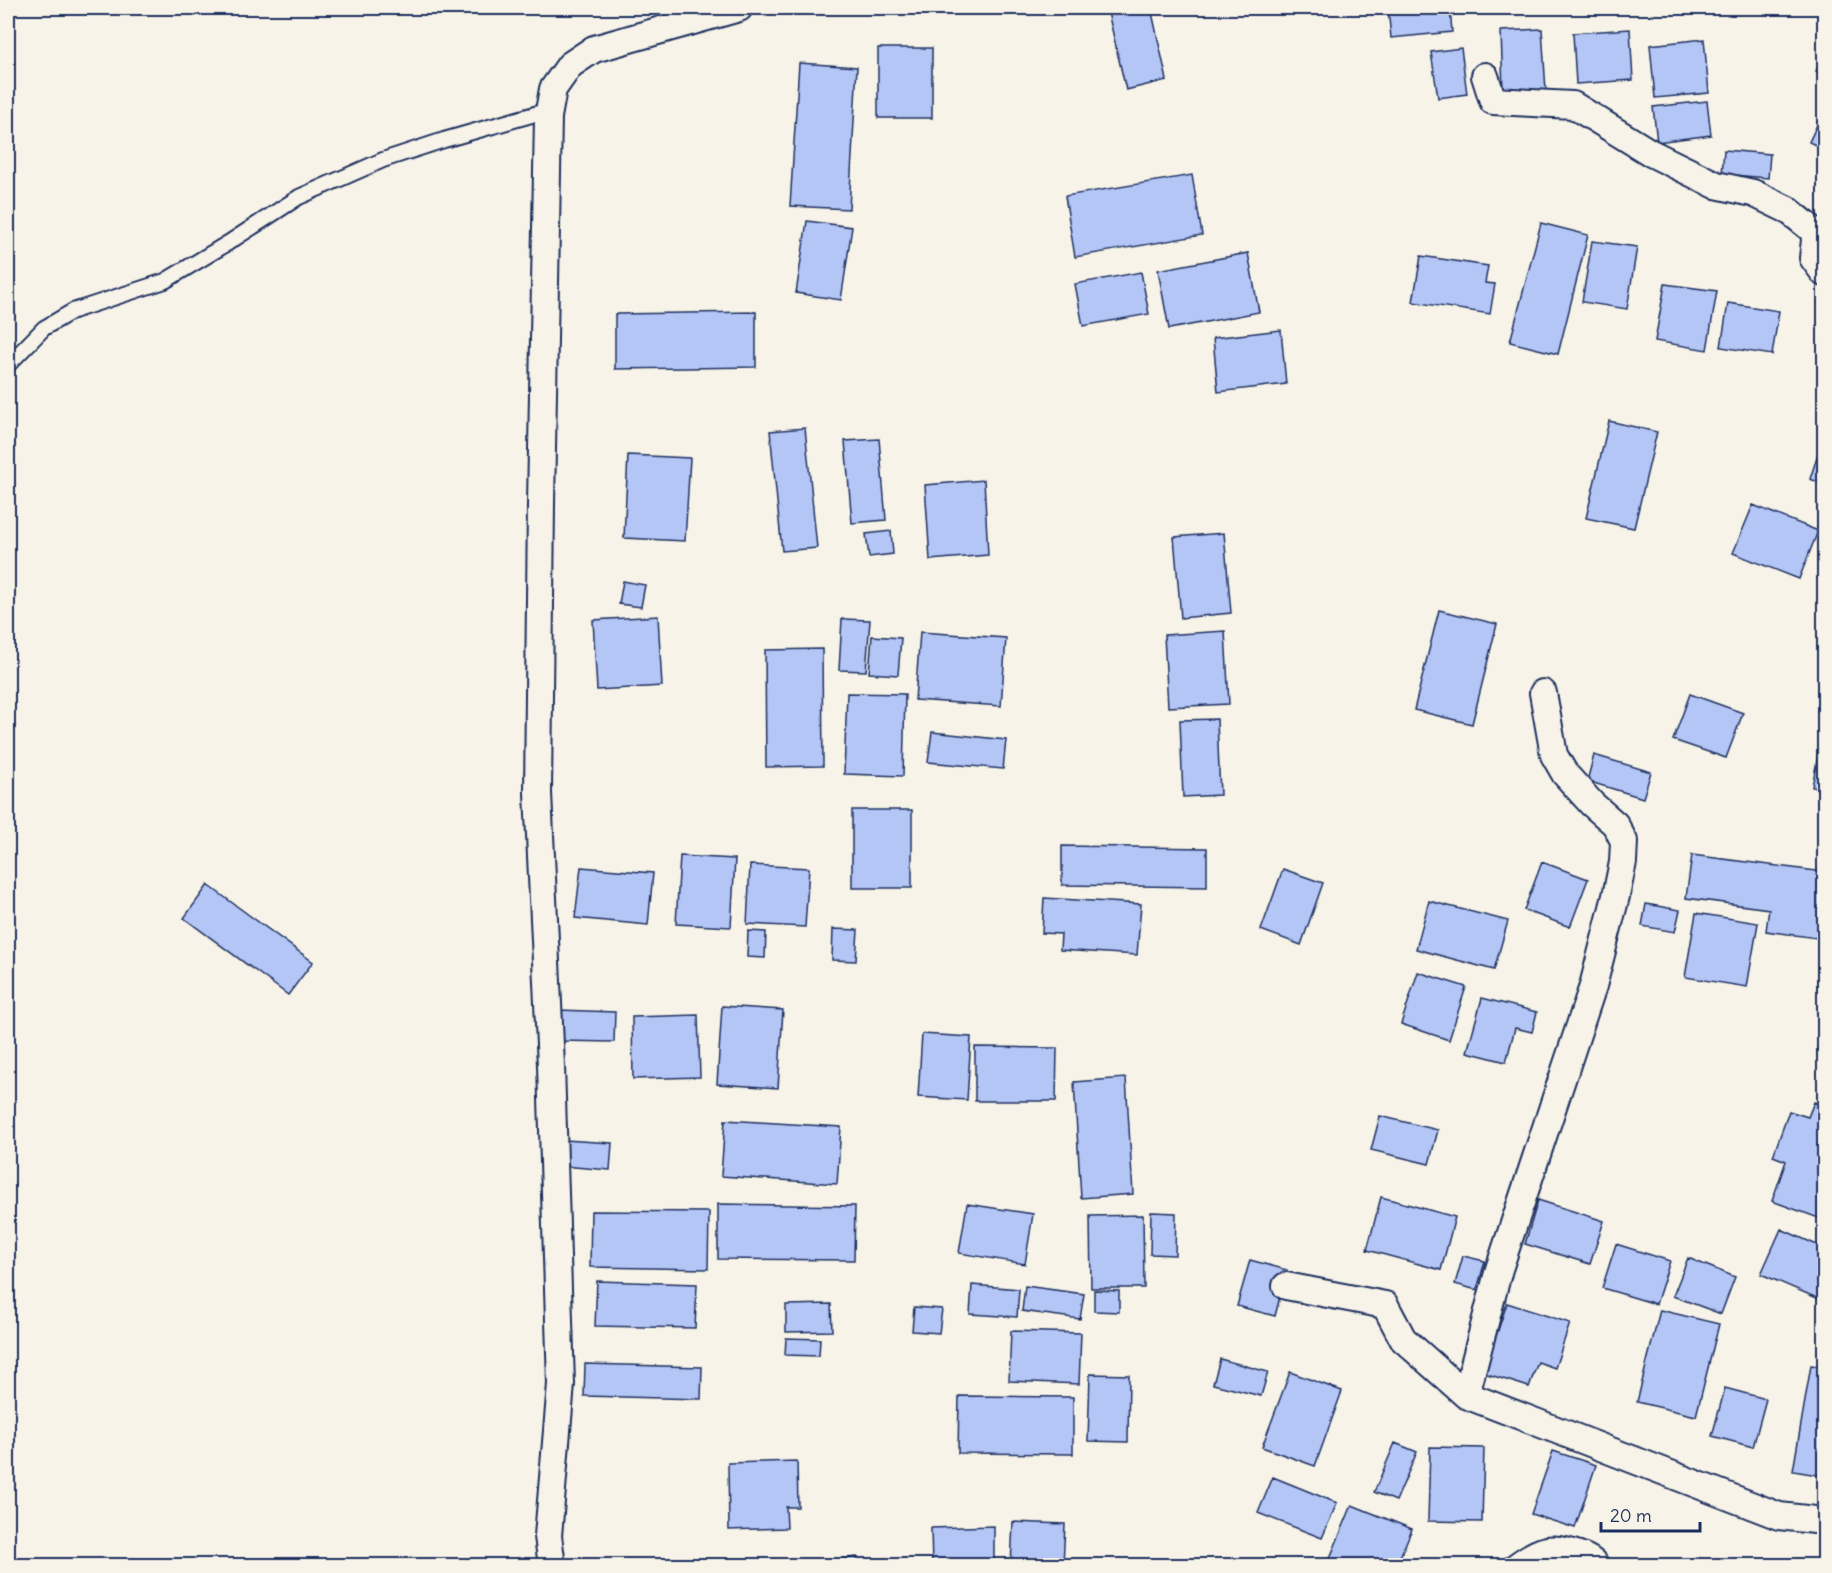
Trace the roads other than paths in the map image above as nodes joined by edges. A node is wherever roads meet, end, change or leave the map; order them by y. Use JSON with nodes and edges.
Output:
{"nodes":[{"id":1,"x":739,"y":8,"type":"edge"},
{"id":2,"x":1485,"y":76,"type":"dead end"},
{"id":3,"x":549,"y":110,"type":"junction"},
{"id":4,"x":1824,"y":273,"type":"edge"},
{"id":5,"x":8,"y":365,"type":"edge"},
{"id":6,"x":1543,"y":693,"type":"dead end"},
{"id":7,"x":1286,"y":1286,"type":"dead end"},
{"id":8,"x":1466,"y":1395,"type":"junction"},
{"id":9,"x":1824,"y":1521,"type":"edge"},
{"id":10,"x":552,"y":1566,"type":"edge"},
{"id":11,"x":1518,"y":1566,"type":"edge"},
{"id":12,"x":1596,"y":1566,"type":"edge"}],
"edges":[{"from":1,"to":3,"type":"street"},
{"from":2,"to":4,"type":"street"},
{"from":3,"to":5,"type":"lane"},
{"from":3,"to":10,"type":"street"},
{"from":6,"to":8,"type":"street"},
{"from":7,"to":8,"type":"street"},
{"from":8,"to":9,"type":"street"},
{"from":11,"to":12,"type":"street"}]}
